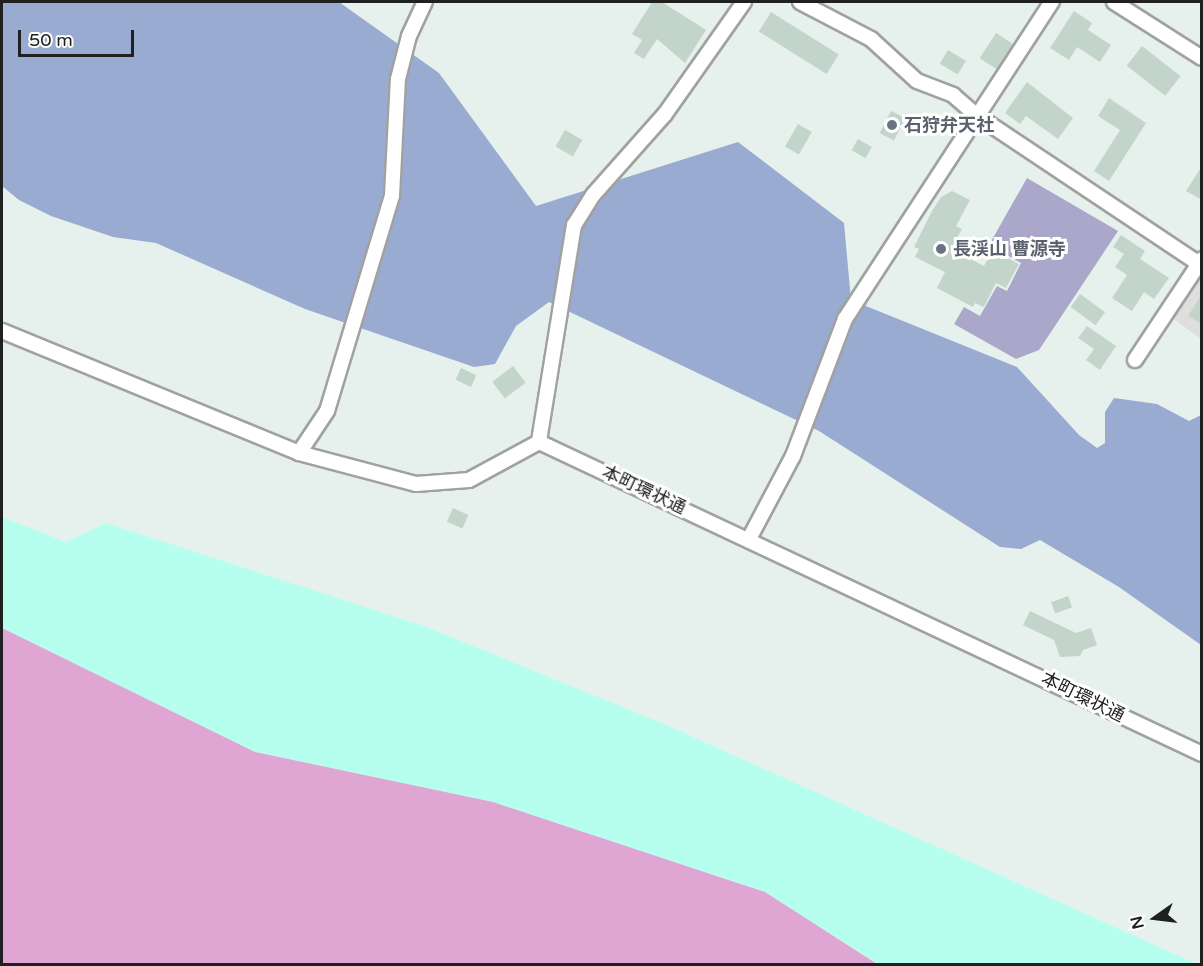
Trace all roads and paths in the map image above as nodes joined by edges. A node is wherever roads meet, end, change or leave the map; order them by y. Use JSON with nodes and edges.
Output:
{"nodes":[{"id":1,"x":425,"y":2,"type":"edge"},
{"id":2,"x":744,"y":2,"type":"edge"},
{"id":3,"x":800,"y":2,"type":"edge"},
{"id":4,"x":1052,"y":2,"type":"edge"},
{"id":5,"x":1114,"y":2,"type":"edge"},
{"id":6,"x":1202,"y":58,"type":"edge"},
{"id":7,"x":976,"y":115,"type":"junction"},
{"id":8,"x":1200,"y":263,"type":"edge"},
{"id":9,"x":2,"y":331,"type":"edge"},
{"id":10,"x":1134,"y":360,"type":"dead end"},
{"id":11,"x":539,"y":442,"type":"junction"},
{"id":12,"x":299,"y":453,"type":"junction"},
{"id":13,"x":749,"y":539,"type":"junction"},
{"id":14,"x":1202,"y":754,"type":"edge"}],
"edges":[{"from":1,"to":12,"type":"street"},
{"from":2,"to":11,"type":"street"},
{"from":3,"to":7,"type":"street"},
{"from":4,"to":7,"type":"street"},
{"from":5,"to":6,"type":"street"},
{"from":7,"to":8,"type":"street"},
{"from":7,"to":13,"type":"street"},
{"from":8,"to":10,"type":"street"},
{"from":9,"to":12,"type":"street"},
{"from":11,"to":12,"type":"street"},
{"from":11,"to":13,"type":"street","name":"本町環状通"},
{"from":13,"to":14,"type":"street","name":"本町環状通"}]}
